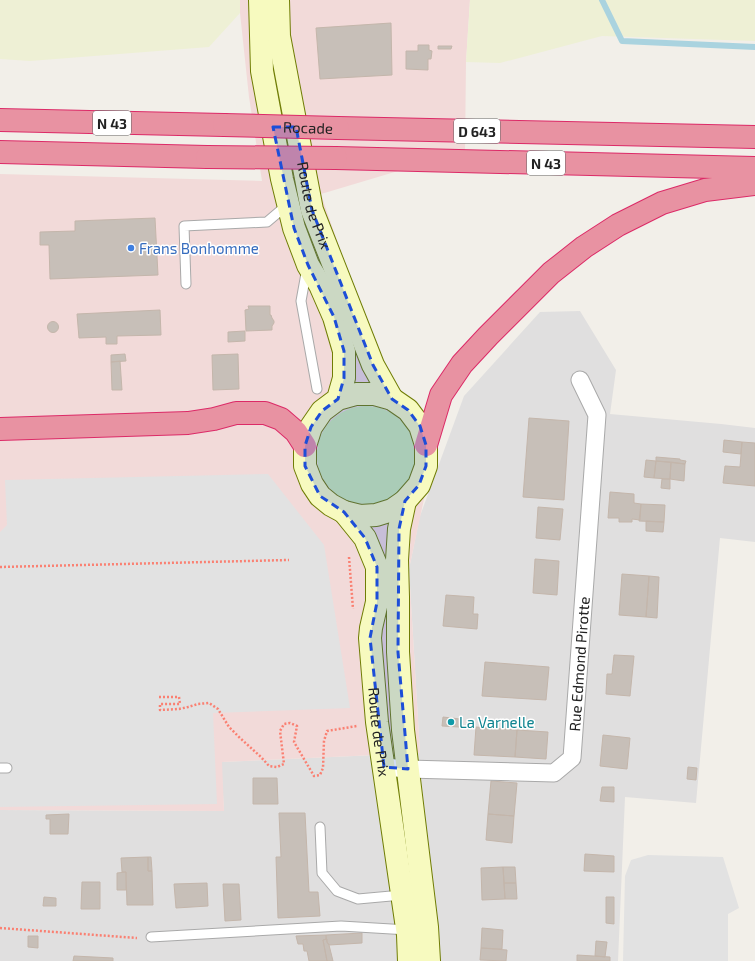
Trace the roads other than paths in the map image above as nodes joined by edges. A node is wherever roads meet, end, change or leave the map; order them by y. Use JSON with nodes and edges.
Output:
{"nodes":[{"id":1,"x":260,"y":0,"type":"edge"},
{"id":2,"x":278,"y":0,"type":"edge"},
{"id":3,"x":0,"y":120,"type":"edge"},
{"id":4,"x":224,"y":125,"type":"joint"},
{"id":5,"x":755,"y":137,"type":"edge"},
{"id":6,"x":0,"y":152,"type":"edge"},
{"id":7,"x":755,"y":168,"type":"edge"},
{"id":8,"x":755,"y":184,"type":"edge"},
{"id":9,"x":294,"y":210,"type":"junction"},
{"id":10,"x":309,"y":228,"type":"dead end"},
{"id":11,"x":325,"y":246,"type":"junction"},
{"id":12,"x":308,"y":265,"type":"junction"},
{"id":13,"x":186,"y":284,"type":"dead end"},
{"id":14,"x":580,"y":380,"type":"dead end"},
{"id":15,"x":317,"y":389,"type":"dead end"},
{"id":16,"x":338,"y":399,"type":"junction"},
{"id":17,"x":392,"y":399,"type":"junction"},
{"id":18,"x":0,"y":429,"type":"edge"},
{"id":19,"x":426,"y":445,"type":"junction"},
{"id":20,"x":305,"y":446,"type":"junction"},
{"id":21,"x":405,"y":501,"type":"junction"},
{"id":22,"x":344,"y":512,"type":"junction"},
{"id":23,"x":384,"y":767,"type":"junction"},
{"id":24,"x":408,"y":769,"type":"junction"},
{"id":25,"x":320,"y":827,"type":"dead end"},
{"id":26,"x":402,"y":895,"type":"junction"},
{"id":27,"x":417,"y":928,"type":"junction"},
{"id":28,"x":151,"y":937,"type":"road end"},
{"id":29,"x":409,"y":961,"type":"edge"},
{"id":30,"x":429,"y":961,"type":"edge"}],
"edges":[{"from":1,"to":9,"type":"main road","name":"Route de Prix"},
{"from":2,"to":11,"type":"main road","name":"Route de Prix"},
{"from":3,"to":4,"type":"highway","name":"Rocade","number":"N 43"},
{"from":4,"to":5,"type":"highway","name":"Rocade","number":"D 643","bridge":true},
{"from":6,"to":7,"type":"highway","number":"N 43","bridge":true},
{"from":8,"to":19,"type":"highway"},
{"from":9,"to":12,"type":"main road","name":"Route de Prix"},
{"from":9,"to":13,"type":"lane"},
{"from":10,"to":11,"type":"lane"},
{"from":11,"to":17,"type":"main road","name":"Route de Prix"},
{"from":12,"to":15,"type":"lane"},
{"from":12,"to":16,"type":"main road","name":"Route de Prix"},
{"from":14,"to":24,"type":"street","name":"Rue Edmond Pirotte"},
{"from":16,"to":17,"type":"main road","name":"Route de Prix"},
{"from":16,"to":20,"type":"main road","name":"Route de Prix"},
{"from":17,"to":19,"type":"main road","name":"Route de Prix"},
{"from":18,"to":20,"type":"highway"},
{"from":19,"to":21,"type":"main road","name":"Route de Prix"},
{"from":20,"to":22,"type":"main road","name":"Route de Prix"},
{"from":21,"to":22,"type":"main road","name":"Route de Prix"},
{"from":21,"to":24,"type":"main road","name":"Route de Prix"},
{"from":22,"to":23,"type":"main road","name":"Route de Prix"},
{"from":23,"to":24,"type":"street","name":"Rue Edmond Pirotte"},
{"from":23,"to":26,"type":"main road","name":"Route de Prix"},
{"from":24,"to":27,"type":"main road","name":"Route de Prix"},
{"from":25,"to":26,"type":"lane"},
{"from":26,"to":27,"type":"main road","name":"Route de Prix"},
{"from":27,"to":28,"type":"lane"},
{"from":27,"to":29,"type":"main road","name":"Route de Prix"},
{"from":27,"to":30,"type":"main road","name":"Route de Prix"}]}
